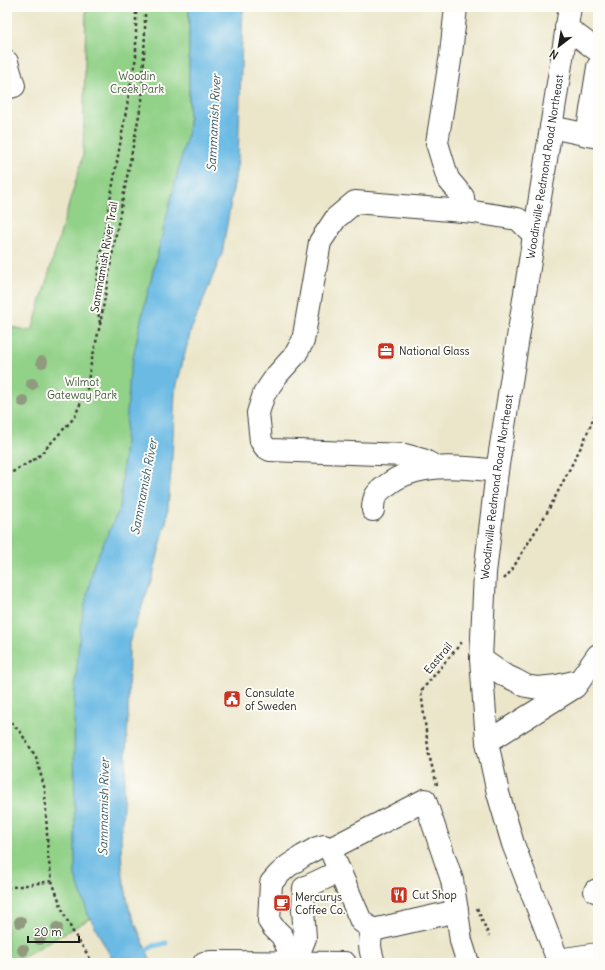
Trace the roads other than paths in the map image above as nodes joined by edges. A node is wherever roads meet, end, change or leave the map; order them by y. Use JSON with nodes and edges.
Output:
{"nodes":[{"id":1,"x":456,"y":7,"type":"edge"},
{"id":2,"x":568,"y":17,"type":"edge"},
{"id":3,"x":598,"y":51,"type":"edge"},
{"id":4,"x":7,"y":62,"type":"edge"},
{"id":5,"x":598,"y":68,"type":"edge"},
{"id":6,"x":7,"y":88,"type":"edge"},
{"id":7,"x":551,"y":127,"type":"junction"},
{"id":8,"x":593,"y":136,"type":"edge"},
{"id":9,"x":464,"y":211,"type":"junction"},
{"id":10,"x":534,"y":235,"type":"junction"},
{"id":11,"x":436,"y":467,"type":"junction"},
{"id":12,"x":497,"y":471,"type":"junction"},
{"id":13,"x":373,"y":510,"type":"dead end"},
{"id":14,"x":598,"y":655,"type":"edge"},
{"id":15,"x":481,"y":659,"type":"junction"},
{"id":16,"x":579,"y":681,"type":"junction"},
{"id":17,"x":487,"y":742,"type":"junction"},
{"id":18,"x":330,"y":849,"type":"junction"},
{"id":19,"x":340,"y":871,"type":"junction"},
{"id":20,"x":457,"y":911,"type":"junction"},
{"id":21,"x":373,"y":930,"type":"junction"},
{"id":22,"x":598,"y":954,"type":"edge"},
{"id":23,"x":208,"y":962,"type":"edge"},
{"id":24,"x":554,"y":962,"type":"edge"},
{"id":25,"x":295,"y":963,"type":"edge"},
{"id":26,"x":345,"y":963,"type":"edge"},
{"id":27,"x":374,"y":963,"type":"edge"},
{"id":28,"x":468,"y":963,"type":"edge"}],
"edges":[{"from":1,"to":9,"type":"main road"},
{"from":2,"to":3,"type":"main road"},
{"from":2,"to":7,"type":"main road","name":"Woodinville Redmond Road Northeast"},
{"from":4,"to":6,"type":"main road"},
{"from":5,"to":8,"type":"main road"},
{"from":7,"to":8,"type":"main road"},
{"from":7,"to":10,"type":"main road","name":"Woodinville Redmond Road Northeast"},
{"from":9,"to":10,"type":"main road"},
{"from":9,"to":11,"type":"main road"},
{"from":10,"to":12,"type":"main road","name":"Woodinville Redmond Road Northeast"},
{"from":11,"to":12,"type":"main road"},
{"from":11,"to":13,"type":"main road"},
{"from":12,"to":15,"type":"main road","name":"Woodinville Redmond Road Northeast"},
{"from":14,"to":16,"type":"main road"},
{"from":15,"to":16,"type":"main road"},
{"from":15,"to":17,"type":"main road","name":"Woodinville Redmond Road Northeast"},
{"from":16,"to":17,"type":"main road"},
{"from":17,"to":24,"type":"main road","name":"Woodinville Redmond Road Northeast"},
{"from":18,"to":19,"type":"main road"},
{"from":18,"to":20,"type":"main road"},
{"from":18,"to":25,"type":"main road"},
{"from":19,"to":21,"type":"main road"},
{"from":19,"to":25,"type":"main road"},
{"from":20,"to":21,"type":"main road"},
{"from":20,"to":28,"type":"main road"},
{"from":21,"to":27,"type":"main road"},
{"from":22,"to":24,"type":"main road"},
{"from":23,"to":25,"type":"main road"},
{"from":25,"to":26,"type":"main road"}]}
